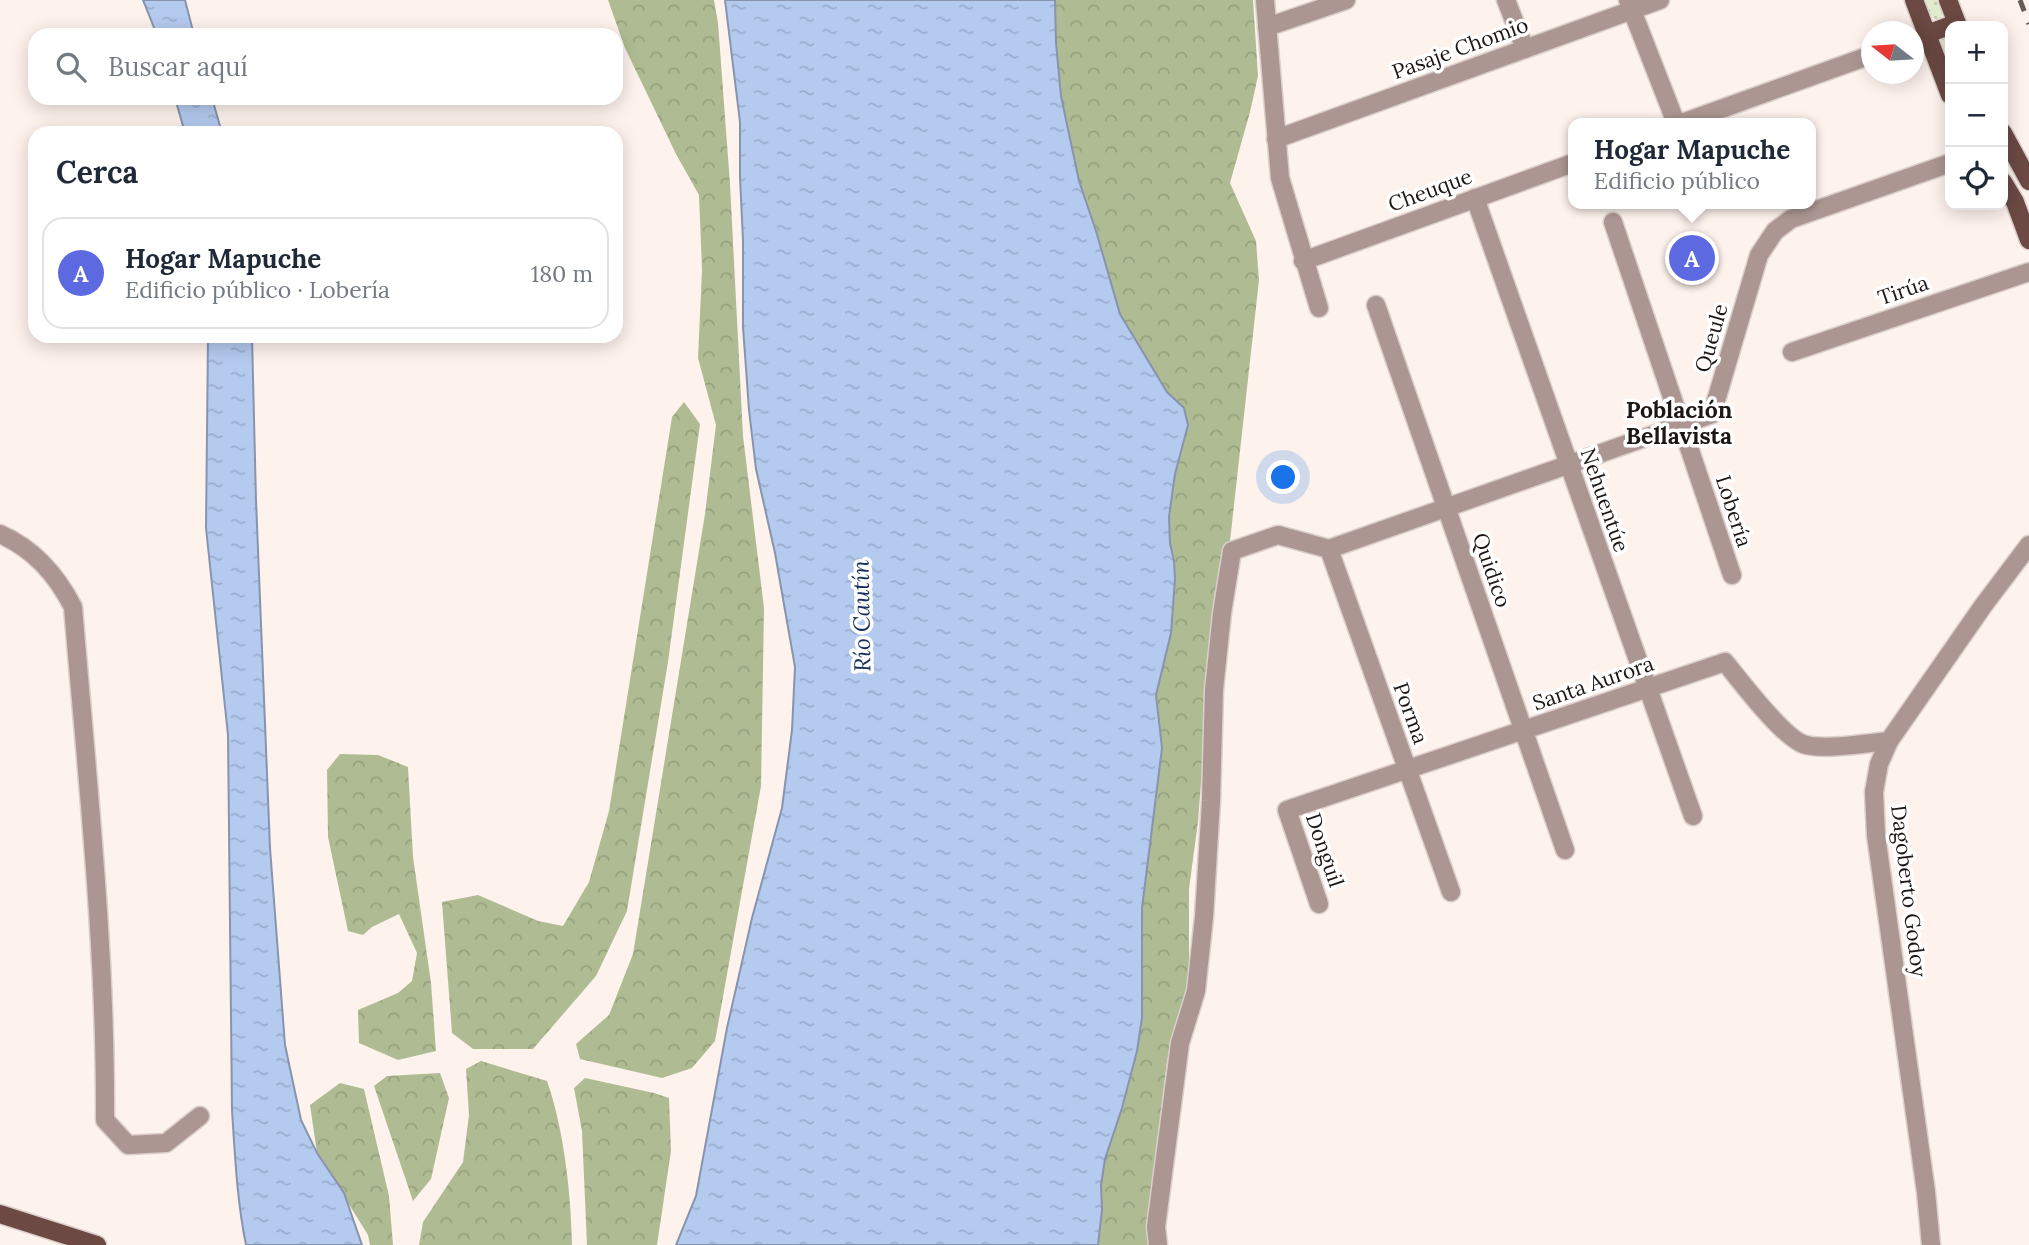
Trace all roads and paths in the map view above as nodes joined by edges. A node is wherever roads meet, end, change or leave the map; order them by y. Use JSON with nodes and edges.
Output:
{"nodes":[{"id":1,"x":1265,"y":0,"type":"edge"},
{"id":2,"x":1346,"y":0,"type":"edge"},
{"id":3,"x":1506,"y":0,"type":"edge"},
{"id":4,"x":1660,"y":0,"type":"edge"},
{"id":5,"x":1914,"y":0,"type":"edge"},
{"id":6,"x":1948,"y":0,"type":"edge"},
{"id":7,"x":1630,"y":5,"type":"edge"},
{"id":8,"x":1917,"y":21,"type":"edge"},
{"id":9,"x":1957,"y":21,"type":"edge"},
{"id":10,"x":1267,"y":27,"type":"junction"},
{"id":11,"x":1945,"y":28,"type":"edge"},
{"id":12,"x":1924,"y":36,"type":"edge"},
{"id":13,"x":1924,"y":45,"type":"edge"},
{"id":14,"x":1525,"y":49,"type":"junction"},
{"id":15,"x":1861,"y":59,"type":"edge"},
{"id":16,"x":1945,"y":85,"type":"edge"},
{"id":17,"x":1673,"y":118,"type":"edge"},
{"id":18,"x":1696,"y":118,"type":"edge"},
{"id":19,"x":1276,"y":139,"type":"junction"},
{"id":20,"x":2008,"y":142,"type":"edge"},
{"id":21,"x":1568,"y":165,"type":"edge"},
{"id":22,"x":1945,"y":165,"type":"edge"},
{"id":23,"x":2029,"y":181,"type":"edge"},
{"id":24,"x":2008,"y":190,"type":"edge"},
{"id":25,"x":1475,"y":198,"type":"junction"},
{"id":26,"x":1613,"y":222,"type":"dead end"},
{"id":27,"x":2029,"y":240,"type":"edge"},
{"id":28,"x":1303,"y":261,"type":"junction"},
{"id":29,"x":2029,"y":272,"type":"edge"},
{"id":30,"x":1376,"y":305,"type":"dead end"},
{"id":31,"x":1319,"y":308,"type":"dead end"},
{"id":32,"x":1792,"y":352,"type":"dead end"},
{"id":33,"x":1682,"y":425,"type":"junction"},
{"id":34,"x":1569,"y":464,"type":"junction"},
{"id":35,"x":1446,"y":508,"type":"junction"},
{"id":36,"x":0,"y":534,"type":"edge"},
{"id":37,"x":2029,"y":545,"type":"edge"},
{"id":38,"x":1329,"y":549,"type":"junction"},
{"id":39,"x":1732,"y":575,"type":"dead end"},
{"id":40,"x":1648,"y":688,"type":"junction"},
{"id":41,"x":1524,"y":730,"type":"junction"},
{"id":42,"x":1889,"y":741,"type":"junction"},
{"id":43,"x":1407,"y":769,"type":"junction"},
{"id":44,"x":1287,"y":810,"type":"joint"},
{"id":45,"x":1693,"y":816,"type":"dead end"},
{"id":46,"x":1565,"y":850,"type":"dead end"},
{"id":47,"x":1451,"y":892,"type":"dead end"},
{"id":48,"x":1319,"y":904,"type":"dead end"},
{"id":49,"x":200,"y":1116,"type":"dead end"},
{"id":50,"x":0,"y":1214,"type":"edge"},
{"id":51,"x":97,"y":1245,"type":"edge"},
{"id":52,"x":1158,"y":1245,"type":"edge"},
{"id":53,"x":1931,"y":1245,"type":"edge"}],
"edges":[{"from":1,"to":10,"type":"street"},
{"from":2,"to":10,"type":"street"},
{"from":3,"to":14,"type":"street"},
{"from":4,"to":7,"type":"street","name":"Pasaje Chomio"},
{"from":5,"to":8,"type":"main road"},
{"from":6,"to":9,"type":"main road"},
{"from":7,"to":14,"type":"street","name":"Pasaje Chomio"},
{"from":7,"to":17,"type":"street"},
{"from":10,"to":19,"type":"street"},
{"from":11,"to":12,"type":"main road"},
{"from":13,"to":16,"type":"main road"},
{"from":14,"to":19,"type":"street","name":"Pasaje Chomio"},
{"from":15,"to":18,"type":"street"},
{"from":19,"to":28,"type":"street"},
{"from":20,"to":23,"type":"main road"},
{"from":21,"to":25,"type":"street","name":"Cheuque"},
{"from":22,"to":33,"type":"street","name":"Queule"},
{"from":24,"to":27,"type":"main road"},
{"from":25,"to":28,"type":"street","name":"Cheuque"},
{"from":25,"to":34,"type":"street","name":"Nehuentúe"},
{"from":26,"to":33,"type":"street","name":"Lobería"},
{"from":28,"to":31,"type":"street"},
{"from":29,"to":32,"type":"street","name":"Tirúa"},
{"from":30,"to":35,"type":"street","name":"Quidico"},
{"from":33,"to":34,"type":"street","name":"Queule"},
{"from":33,"to":39,"type":"street","name":"Lobería"},
{"from":34,"to":35,"type":"street","name":"Queule"},
{"from":34,"to":40,"type":"street","name":"Nehuentúe"},
{"from":35,"to":38,"type":"street","name":"Queule"},
{"from":35,"to":41,"type":"street","name":"Quidico"},
{"from":36,"to":49,"type":"street"},
{"from":37,"to":42,"type":"street","name":"Dagoberto Godoy"},
{"from":38,"to":43,"type":"street","name":"Porma"},
{"from":38,"to":52,"type":"street"},
{"from":40,"to":41,"type":"street","name":"Santa Aurora"},
{"from":40,"to":42,"type":"street","name":"Santa Aurora"},
{"from":40,"to":45,"type":"street","name":"Nehuentúe"},
{"from":41,"to":43,"type":"street","name":"Santa Aurora"},
{"from":41,"to":46,"type":"street","name":"Quidico"},
{"from":42,"to":53,"type":"street","name":"Dagoberto Godoy"},
{"from":43,"to":44,"type":"street","name":"Santa Aurora"},
{"from":43,"to":47,"type":"street","name":"Porma"},
{"from":44,"to":48,"type":"street","name":"Donguil"},
{"from":50,"to":51,"type":"main road"}]}
